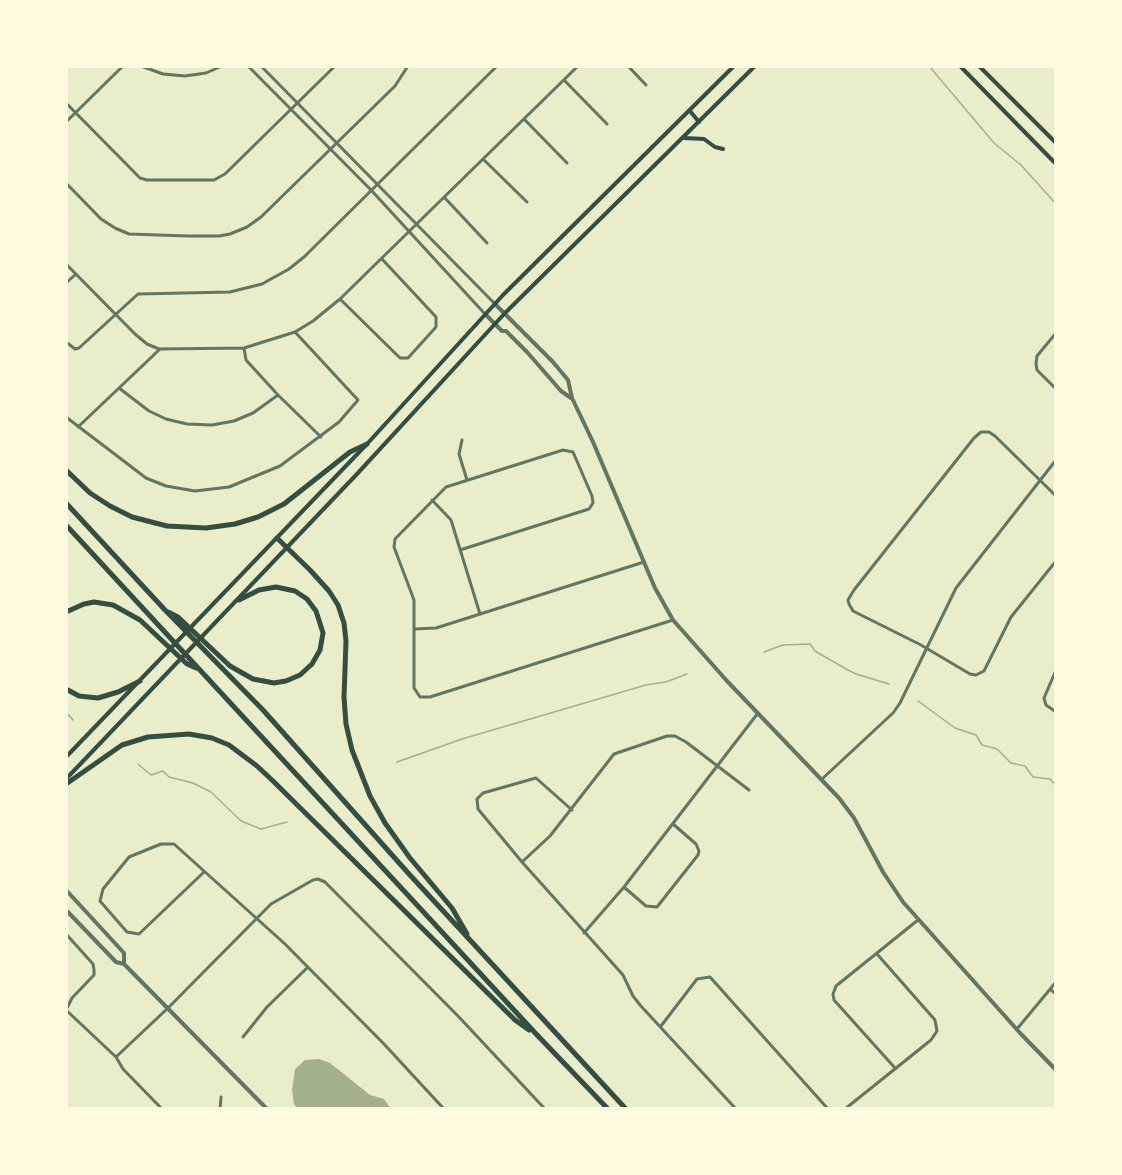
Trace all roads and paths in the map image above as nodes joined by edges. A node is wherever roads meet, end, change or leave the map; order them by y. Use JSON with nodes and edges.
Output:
{"nodes":[{"id":1,"x":123,"y":66,"type":"edge"},
{"id":2,"x":141,"y":66,"type":"edge"},
{"id":3,"x":222,"y":66,"type":"edge"},
{"id":4,"x":248,"y":66,"type":"edge"},
{"id":5,"x":261,"y":66,"type":"edge"},
{"id":6,"x":335,"y":66,"type":"edge"},
{"id":7,"x":408,"y":66,"type":"edge"},
{"id":8,"x":497,"y":66,"type":"edge"},
{"id":9,"x":578,"y":66,"type":"edge"},
{"id":10,"x":628,"y":66,"type":"edge"},
{"id":11,"x":734,"y":66,"type":"edge"},
{"id":12,"x":755,"y":66,"type":"edge"},
{"id":13,"x":960,"y":66,"type":"edge"},
{"id":14,"x":979,"y":66,"type":"edge"},
{"id":15,"x":564,"y":80,"type":"junction"},
{"id":16,"x":646,"y":85,"type":"dead end"},
{"id":17,"x":66,"y":103,"type":"edge"},
{"id":18,"x":297,"y":103,"type":"junction"},
{"id":19,"x":291,"y":109,"type":"junction"},
{"id":20,"x":690,"y":111,"type":"junction"},
{"id":21,"x":75,"y":112,"type":"junction"},
{"id":22,"x":524,"y":119,"type":"junction"},
{"id":23,"x":66,"y":122,"type":"edge"},
{"id":24,"x":699,"y":122,"type":"junction"},
{"id":25,"x":607,"y":124,"type":"dead end"},
{"id":26,"x":683,"y":137,"type":"junction"},
{"id":27,"x":337,"y":142,"type":"junction"},
{"id":28,"x":1056,"y":143,"type":"edge"},
{"id":29,"x":330,"y":149,"type":"junction"},
{"id":30,"x":723,"y":149,"type":"dead end"},
{"id":31,"x":483,"y":159,"type":"junction"},
{"id":32,"x":1055,"y":162,"type":"edge"},
{"id":33,"x":567,"y":163,"type":"dead end"},
{"id":34,"x":66,"y":183,"type":"edge"},
{"id":35,"x":377,"y":184,"type":"junction"},
{"id":36,"x":370,"y":190,"type":"junction"},
{"id":37,"x":444,"y":197,"type":"junction"},
{"id":38,"x":527,"y":202,"type":"dead end"},
{"id":39,"x":417,"y":224,"type":"junction"},
{"id":40,"x":408,"y":231,"type":"junction"},
{"id":41,"x":487,"y":243,"type":"dead end"},
{"id":42,"x":382,"y":259,"type":"junction"},
{"id":43,"x":66,"y":264,"type":"edge"},
{"id":44,"x":76,"y":274,"type":"junction"},
{"id":45,"x":66,"y":283,"type":"edge"},
{"id":46,"x":340,"y":299,"type":"junction"},
{"id":47,"x":495,"y":304,"type":"junction"},
{"id":48,"x":114,"y":314,"type":"junction"},
{"id":49,"x":485,"y":314,"type":"junction"},
{"id":50,"x":505,"y":314,"type":"junction"},
{"id":51,"x":495,"y":324,"type":"junction"},
{"id":52,"x":295,"y":332,"type":"junction"},
{"id":53,"x":1056,"y":333,"type":"edge"},
{"id":54,"x":66,"y":342,"type":"edge"},
{"id":55,"x":244,"y":348,"type":"junction"},
{"id":56,"x":159,"y":349,"type":"junction"},
{"id":57,"x":119,"y":388,"type":"junction"},
{"id":58,"x":1056,"y":389,"type":"edge"},
{"id":59,"x":278,"y":395,"type":"junction"},
{"id":60,"x":572,"y":398,"type":"junction"},
{"id":61,"x":66,"y":417,"type":"edge"},
{"id":62,"x":78,"y":427,"type":"junction"},
{"id":63,"x":321,"y":437,"type":"junction"},
{"id":64,"x":462,"y":440,"type":"dead end"},
{"id":65,"x":367,"y":444,"type":"junction"},
{"id":66,"x":1056,"y":460,"type":"edge"},
{"id":67,"x":66,"y":470,"type":"edge"},
{"id":68,"x":467,"y":480,"type":"junction"},
{"id":69,"x":1039,"y":481,"type":"junction"},
{"id":70,"x":1056,"y":496,"type":"edge"},
{"id":71,"x":432,"y":501,"type":"junction"},
{"id":72,"x":66,"y":503,"type":"edge"},
{"id":73,"x":66,"y":525,"type":"edge"},
{"id":74,"x":277,"y":538,"type":"junction"},
{"id":75,"x":287,"y":548,"type":"junction"},
{"id":76,"x":460,"y":550,"type":"junction"},
{"id":77,"x":1056,"y":561,"type":"edge"},
{"id":78,"x":644,"y":562,"type":"junction"},
{"id":79,"x":239,"y":600,"type":"junction"},
{"id":80,"x":165,"y":610,"type":"junction"},
{"id":81,"x":66,"y":612,"type":"edge"},
{"id":82,"x":480,"y":614,"type":"junction"},
{"id":83,"x":673,"y":620,"type":"junction"},
{"id":84,"x":414,"y":629,"type":"junction"},
{"id":85,"x":926,"y":648,"type":"junction"},
{"id":86,"x":199,"y":669,"type":"junction"},
{"id":87,"x":1056,"y":670,"type":"edge"},
{"id":88,"x":140,"y":681,"type":"junction"},
{"id":89,"x":66,"y":689,"type":"edge"},
{"id":90,"x":1056,"y":712,"type":"edge"},
{"id":91,"x":758,"y":713,"type":"junction"},
{"id":92,"x":66,"y":757,"type":"edge"},
{"id":93,"x":716,"y":766,"type":"junction"},
{"id":94,"x":66,"y":779,"type":"edge"},
{"id":95,"x":822,"y":779,"type":"junction"},
{"id":96,"x":66,"y":784,"type":"edge"},
{"id":97,"x":749,"y":790,"type":"dead end"},
{"id":98,"x":572,"y":810,"type":"junction"},
{"id":99,"x":673,"y":824,"type":"junction"},
{"id":100,"x":522,"y":862,"type":"junction"},
{"id":101,"x":204,"y":872,"type":"junction"},
{"id":102,"x":624,"y":887,"type":"junction"},
{"id":103,"x":66,"y":890,"type":"edge"},
{"id":104,"x":66,"y":910,"type":"edge"},
{"id":105,"x":256,"y":919,"type":"junction"},
{"id":106,"x":918,"y":920,"type":"junction"},
{"id":107,"x":584,"y":933,"type":"junction"},
{"id":108,"x":66,"y":934,"type":"edge"},
{"id":109,"x":472,"y":943,"type":"junction"},
{"id":110,"x":877,"y":954,"type":"junction"},
{"id":111,"x":124,"y":964,"type":"junction"},
{"id":112,"x":308,"y":967,"type":"junction"},
{"id":113,"x":1056,"y":982,"type":"edge"},
{"id":114,"x":1050,"y":989,"type":"junction"},
{"id":115,"x":1056,"y":994,"type":"edge"},
{"id":116,"x":168,"y":1008,"type":"junction"},
{"id":117,"x":661,"y":1026,"type":"junction"},
{"id":118,"x":1017,"y":1029,"type":"junction"},
{"id":119,"x":243,"y":1036,"type":"dead end"},
{"id":120,"x":537,"y":1036,"type":"junction"},
{"id":121,"x":116,"y":1057,"type":"junction"},
{"id":122,"x":895,"y":1068,"type":"junction"},
{"id":123,"x":1056,"y":1070,"type":"edge"},
{"id":124,"x":221,"y":1097,"type":"dead end"},
{"id":125,"x":162,"y":1109,"type":"edge"},
{"id":126,"x":220,"y":1109,"type":"edge"},
{"id":127,"x":267,"y":1109,"type":"edge"},
{"id":128,"x":444,"y":1109,"type":"edge"},
{"id":129,"x":545,"y":1109,"type":"edge"},
{"id":130,"x":608,"y":1109,"type":"edge"},
{"id":131,"x":626,"y":1109,"type":"edge"},
{"id":132,"x":736,"y":1109,"type":"edge"},
{"id":133,"x":828,"y":1109,"type":"edge"},
{"id":134,"x":845,"y":1109,"type":"edge"}],
"edges":[{"from":1,"to":21,"type":"street"},
{"from":2,"to":3,"type":"street"},
{"from":4,"to":19,"type":"street"},
{"from":5,"to":18,"type":"street"},
{"from":6,"to":18,"type":"street"},
{"from":7,"to":27,"type":"street"},
{"from":8,"to":35,"type":"street"},
{"from":9,"to":15,"type":"street"},
{"from":10,"to":16,"type":"street"},
{"from":11,"to":20,"type":"main road"},
{"from":12,"to":24,"type":"main road"},
{"from":13,"to":32,"type":"main road"},
{"from":14,"to":28,"type":"main road"},
{"from":15,"to":22,"type":"street"},
{"from":15,"to":25,"type":"street"},
{"from":17,"to":21,"type":"street"},
{"from":18,"to":19,"type":"street"},
{"from":18,"to":27,"type":"street"},
{"from":19,"to":21,"type":"street"},
{"from":19,"to":29,"type":"street"},
{"from":20,"to":24,"type":"main road"},
{"from":20,"to":47,"type":"main road"},
{"from":21,"to":23,"type":"street"},
{"from":22,"to":31,"type":"street"},
{"from":22,"to":33,"type":"street"},
{"from":24,"to":26,"type":"main road"},
{"from":26,"to":30,"type":"main road"},
{"from":26,"to":50,"type":"main road"},
{"from":27,"to":29,"type":"street"},
{"from":27,"to":35,"type":"street"},
{"from":29,"to":34,"type":"street"},
{"from":29,"to":36,"type":"street"},
{"from":31,"to":37,"type":"street"},
{"from":31,"to":38,"type":"street"},
{"from":35,"to":36,"type":"street"},
{"from":35,"to":39,"type":"street"},
{"from":36,"to":40,"type":"street"},
{"from":36,"to":48,"type":"street"},
{"from":37,"to":39,"type":"street"},
{"from":37,"to":41,"type":"street"},
{"from":39,"to":40,"type":"street"},
{"from":39,"to":47,"type":"street"},
{"from":40,"to":42,"type":"street"},
{"from":40,"to":49,"type":"street"},
{"from":42,"to":46,"type":"street"},
{"from":42,"to":46,"type":"street"},
{"from":43,"to":44,"type":"street"},
{"from":44,"to":45,"type":"street"},
{"from":44,"to":48,"type":"street"},
{"from":46,"to":52,"type":"street"},
{"from":47,"to":49,"type":"main road"},
{"from":47,"to":50,"type":"street"},
{"from":48,"to":54,"type":"street"},
{"from":48,"to":56,"type":"street"},
{"from":49,"to":51,"type":"street"},
{"from":49,"to":65,"type":"main road"},
{"from":50,"to":51,"type":"main road"},
{"from":50,"to":60,"type":"street"},
{"from":51,"to":60,"type":"street"},
{"from":51,"to":75,"type":"main road"},
{"from":52,"to":55,"type":"street"},
{"from":52,"to":63,"type":"street"},
{"from":53,"to":58,"type":"street"},
{"from":55,"to":56,"type":"street"},
{"from":55,"to":59,"type":"street"},
{"from":56,"to":57,"type":"street"},
{"from":57,"to":59,"type":"street"},
{"from":57,"to":62,"type":"street"},
{"from":59,"to":63,"type":"street"},
{"from":60,"to":78,"type":"street"},
{"from":61,"to":62,"type":"street"},
{"from":62,"to":63,"type":"street"},
{"from":64,"to":68,"type":"street"},
{"from":65,"to":67,"type":"highway"},
{"from":65,"to":74,"type":"main road"},
{"from":66,"to":69,"type":"street"},
{"from":68,"to":71,"type":"street"},
{"from":68,"to":76,"type":"street"},
{"from":69,"to":70,"type":"street"},
{"from":69,"to":85,"type":"street"},
{"from":69,"to":85,"type":"street"},
{"from":71,"to":76,"type":"street"},
{"from":71,"to":84,"type":"street"},
{"from":72,"to":80,"type":"highway"},
{"from":73,"to":86,"type":"highway"},
{"from":74,"to":75,"type":"highway"},
{"from":74,"to":88,"type":"main road"},
{"from":75,"to":79,"type":"main road"},
{"from":75,"to":109,"type":"highway"},
{"from":76,"to":82,"type":"street"},
{"from":77,"to":85,"type":"street"},
{"from":78,"to":82,"type":"street"},
{"from":78,"to":83,"type":"street"},
{"from":79,"to":80,"type":"highway"},
{"from":79,"to":94,"type":"main road"},
{"from":80,"to":109,"type":"highway"},
{"from":81,"to":86,"type":"highway"},
{"from":82,"to":84,"type":"street"},
{"from":83,"to":84,"type":"street"},
{"from":83,"to":91,"type":"street"},
{"from":85,"to":95,"type":"street"},
{"from":86,"to":120,"type":"highway"},
{"from":87,"to":90,"type":"street"},
{"from":88,"to":89,"type":"highway"},
{"from":88,"to":92,"type":"main road"},
{"from":91,"to":93,"type":"street"},
{"from":91,"to":95,"type":"street"},
{"from":93,"to":97,"type":"street"},
{"from":93,"to":98,"type":"street"},
{"from":93,"to":99,"type":"street"},
{"from":95,"to":106,"type":"street"},
{"from":96,"to":120,"type":"highway"},
{"from":98,"to":100,"type":"street"},
{"from":98,"to":100,"type":"street"},
{"from":99,"to":102,"type":"street"},
{"from":99,"to":102,"type":"street"},
{"from":100,"to":107,"type":"street"},
{"from":101,"to":101,"type":"street"},
{"from":101,"to":105,"type":"street"},
{"from":102,"to":107,"type":"street"},
{"from":103,"to":111,"type":"street"},
{"from":104,"to":111,"type":"street"},
{"from":105,"to":112,"type":"street"},
{"from":105,"to":116,"type":"street"},
{"from":105,"to":129,"type":"street"},
{"from":106,"to":110,"type":"street"},
{"from":106,"to":118,"type":"street"},
{"from":107,"to":117,"type":"street"},
{"from":108,"to":121,"type":"street"},
{"from":109,"to":131,"type":"highway"},
{"from":110,"to":122,"type":"street"},
{"from":110,"to":122,"type":"street"},
{"from":111,"to":116,"type":"street"},
{"from":112,"to":119,"type":"street"},
{"from":112,"to":128,"type":"street"},
{"from":113,"to":114,"type":"street"},
{"from":114,"to":115,"type":"street"},
{"from":114,"to":118,"type":"street"},
{"from":116,"to":121,"type":"street"},
{"from":116,"to":127,"type":"street"},
{"from":117,"to":132,"type":"street"},
{"from":117,"to":133,"type":"street"},
{"from":118,"to":123,"type":"street"},
{"from":120,"to":130,"type":"highway"},
{"from":121,"to":125,"type":"street"},
{"from":122,"to":134,"type":"street"},
{"from":124,"to":126,"type":"street"}]}
